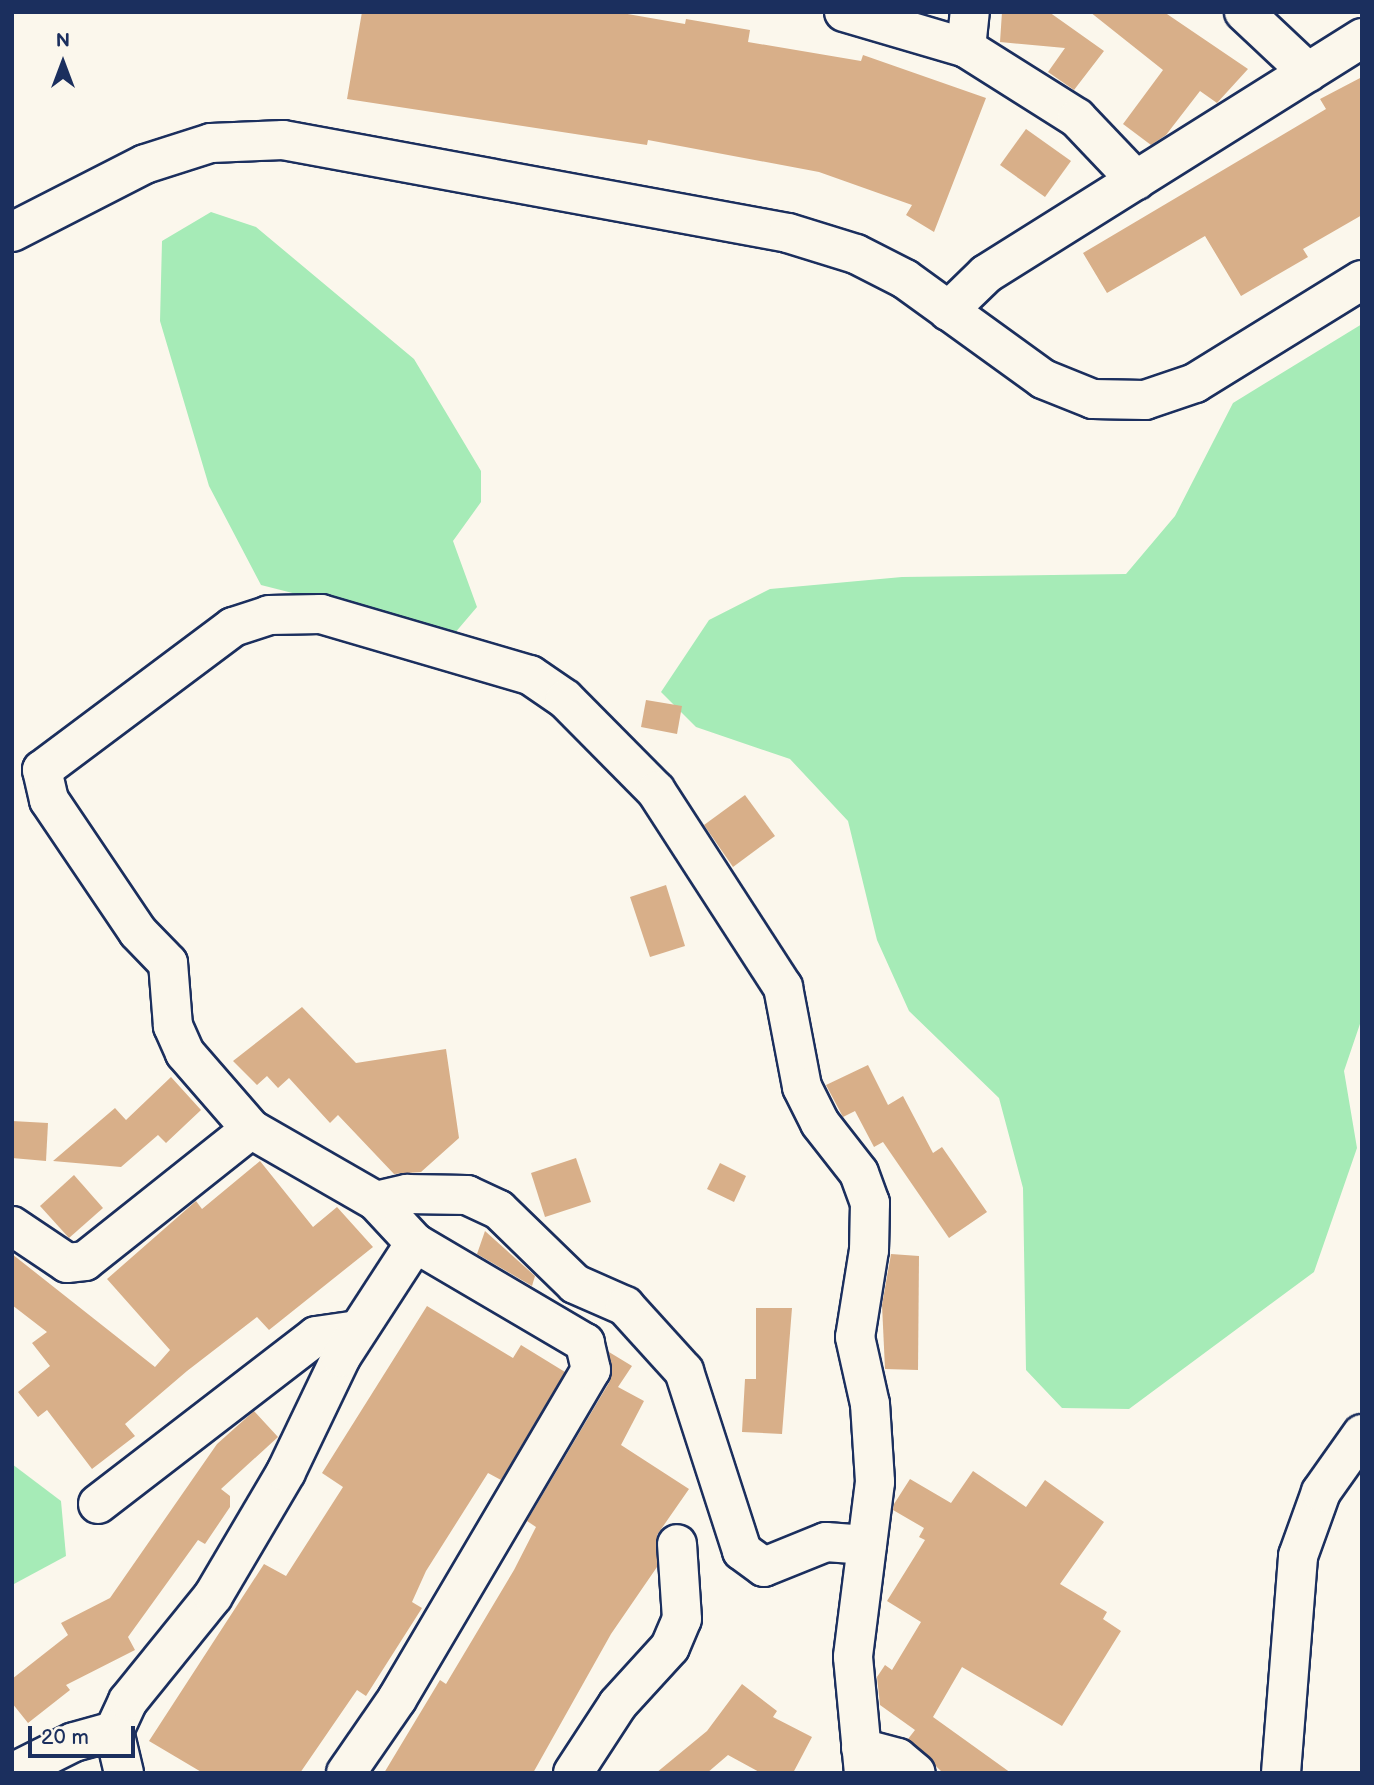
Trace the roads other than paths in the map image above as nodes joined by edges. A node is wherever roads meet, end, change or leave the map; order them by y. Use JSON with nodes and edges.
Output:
{"nodes":[{"id":1,"x":844,"y":12,"type":"edge"},
{"id":2,"x":1244,"y":12,"type":"edge"},
{"id":3,"x":968,"y":30,"type":"edge"},
{"id":4,"x":1362,"y":38,"type":"edge"},
{"id":5,"x":1308,"y":72,"type":"junction"},
{"id":6,"x":1136,"y":180,"type":"junction"},
{"id":7,"x":12,"y":232,"type":"edge"},
{"id":8,"x":1362,"y":281,"type":"edge"},
{"id":9,"x":948,"y":311,"type":"junction"},
{"id":10,"x":251,"y":1129,"type":"junction"},
{"id":11,"x":376,"y":1201,"type":"junction"},
{"id":12,"x":12,"y":1226,"type":"edge"},
{"id":13,"x":415,"y":1243,"type":"junction"},
{"id":14,"x":358,"y":1330,"type":"junction"},
{"id":15,"x":1362,"y":1434,"type":"edge"},
{"id":16,"x":98,"y":1504,"type":"dead end"},
{"id":17,"x":677,"y":1544,"type":"dead end"},
{"id":18,"x":867,"y":1545,"type":"junction"},
{"id":19,"x":114,"y":1731,"type":"junction"},
{"id":20,"x":863,"y":1760,"type":"edge"},
{"id":21,"x":12,"y":1773,"type":"edge"},
{"id":22,"x":124,"y":1773,"type":"edge"},
{"id":23,"x":346,"y":1773,"type":"edge"},
{"id":24,"x":573,"y":1773,"type":"edge"},
{"id":25,"x":916,"y":1773,"type":"edge"},
{"id":26,"x":1281,"y":1773,"type":"edge"}],
"edges":[{"from":1,"to":3,"type":"street"},
{"from":2,"to":5,"type":"street"},
{"from":3,"to":6,"type":"street"},
{"from":4,"to":5,"type":"street"},
{"from":5,"to":6,"type":"street"},
{"from":6,"to":9,"type":"street"},
{"from":7,"to":9,"type":"street"},
{"from":8,"to":9,"type":"street"},
{"from":10,"to":11,"type":"street"},
{"from":10,"to":12,"type":"street"},
{"from":10,"to":18,"type":"street"},
{"from":11,"to":13,"type":"street"},
{"from":11,"to":18,"type":"street"},
{"from":13,"to":14,"type":"street"},
{"from":13,"to":23,"type":"street"},
{"from":14,"to":16,"type":"street"},
{"from":14,"to":19,"type":"street"},
{"from":15,"to":26,"type":"street"},
{"from":17,"to":24,"type":"street"},
{"from":18,"to":20,"type":"street"},
{"from":19,"to":21,"type":"street"},
{"from":19,"to":22,"type":"street"},
{"from":20,"to":25,"type":"street"}]}
